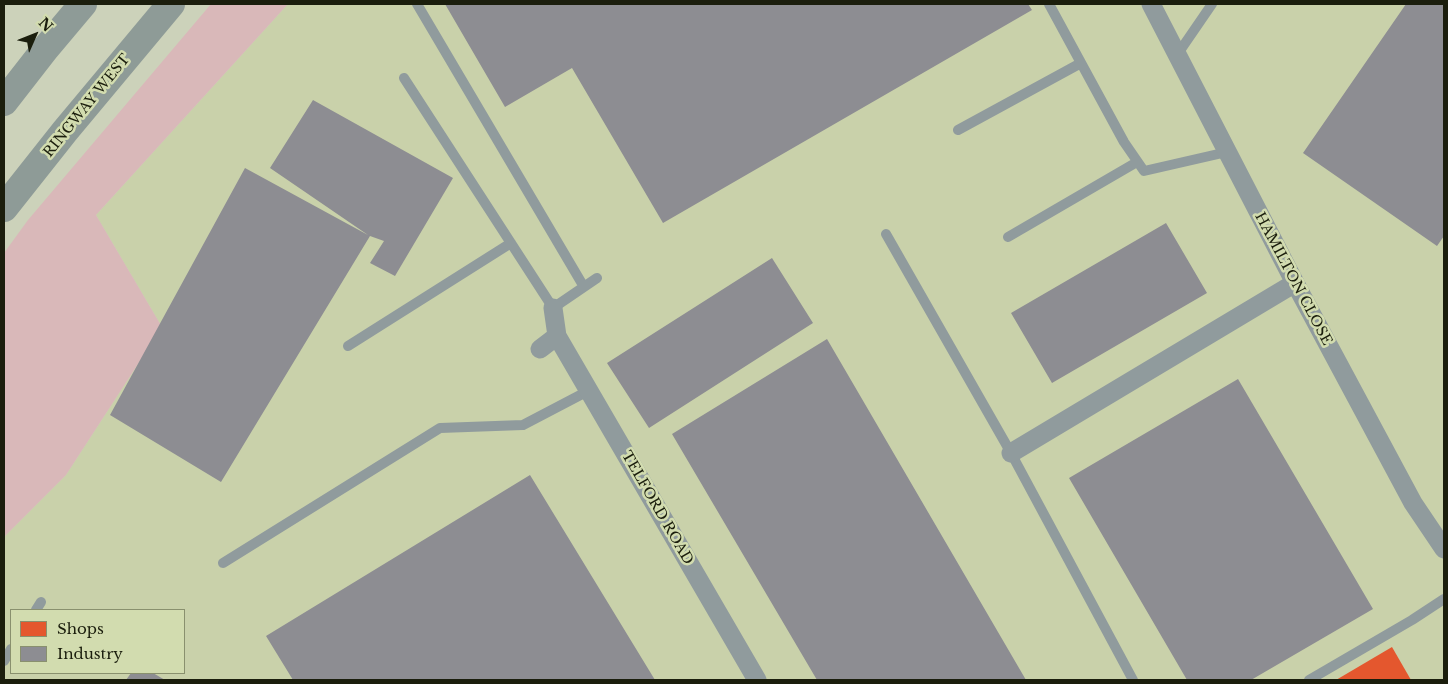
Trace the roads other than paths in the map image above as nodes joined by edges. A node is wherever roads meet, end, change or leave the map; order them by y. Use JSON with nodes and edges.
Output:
{"nodes":[{"id":1,"x":84,"y":4,"type":"edge"},
{"id":2,"x":171,"y":4,"type":"edge"},
{"id":3,"x":417,"y":4,"type":"edge"},
{"id":4,"x":1048,"y":4,"type":"edge"},
{"id":5,"x":1151,"y":4,"type":"edge"},
{"id":6,"x":1212,"y":4,"type":"edge"},
{"id":7,"x":1177,"y":55,"type":"junction"},
{"id":8,"x":1081,"y":63,"type":"junction"},
{"id":9,"x":404,"y":78,"type":"dead end"},
{"id":10,"x":4,"y":102,"type":"edge"},
{"id":11,"x":958,"y":130,"type":"dead end"},
{"id":12,"x":1228,"y":152,"type":"junction"},
{"id":13,"x":1137,"y":162,"type":"junction"},
{"id":14,"x":4,"y":208,"type":"edge"},
{"id":15,"x":886,"y":234,"type":"dead end"},
{"id":16,"x":1008,"y":237,"type":"dead end"},
{"id":17,"x":511,"y":243,"type":"junction"},
{"id":18,"x":597,"y":278,"type":"dead end"},
{"id":19,"x":1295,"y":283,"type":"junction"},
{"id":20,"x":584,"y":287,"type":"junction"},
{"id":21,"x":552,"y":308,"type":"junction"},
{"id":22,"x":557,"y":336,"type":"junction"},
{"id":23,"x":348,"y":346,"type":"dead end"},
{"id":24,"x":540,"y":349,"type":"dead end"},
{"id":25,"x":588,"y":391,"type":"junction"},
{"id":26,"x":1012,"y":453,"type":"junction"},
{"id":27,"x":1444,"y":550,"type":"edge"},
{"id":28,"x":223,"y":563,"type":"dead end"},
{"id":29,"x":1444,"y":599,"type":"edge"},
{"id":30,"x":758,"y":680,"type":"edge"},
{"id":31,"x":1133,"y":680,"type":"edge"},
{"id":32,"x":1309,"y":680,"type":"edge"}],
"edges":[{"from":1,"to":10,"type":"main road"},
{"from":2,"to":14,"type":"main road","name":"RINGWAY WEST"},
{"from":3,"to":20,"type":"lane"},
{"from":4,"to":8,"type":"lane"},
{"from":5,"to":7,"type":"street","name":"HAMILTON CLOSE"},
{"from":6,"to":7,"type":"lane"},
{"from":7,"to":12,"type":"street","name":"HAMILTON CLOSE"},
{"from":8,"to":11,"type":"lane"},
{"from":8,"to":13,"type":"lane"},
{"from":9,"to":17,"type":"lane"},
{"from":12,"to":13,"type":"lane"},
{"from":12,"to":19,"type":"street","name":"HAMILTON CLOSE"},
{"from":13,"to":16,"type":"lane"},
{"from":15,"to":26,"type":"lane"},
{"from":17,"to":21,"type":"lane"},
{"from":17,"to":23,"type":"lane"},
{"from":18,"to":20,"type":"lane"},
{"from":19,"to":26,"type":"street"},
{"from":19,"to":27,"type":"street","name":"HAMILTON CLOSE"},
{"from":20,"to":21,"type":"lane"},
{"from":21,"to":22,"type":"street","name":"TELFORD ROAD"},
{"from":22,"to":24,"type":"street"},
{"from":22,"to":25,"type":"street","name":"TELFORD ROAD"},
{"from":25,"to":28,"type":"lane"},
{"from":25,"to":30,"type":"street","name":"TELFORD ROAD"},
{"from":26,"to":31,"type":"lane"},
{"from":29,"to":32,"type":"lane"}]}
